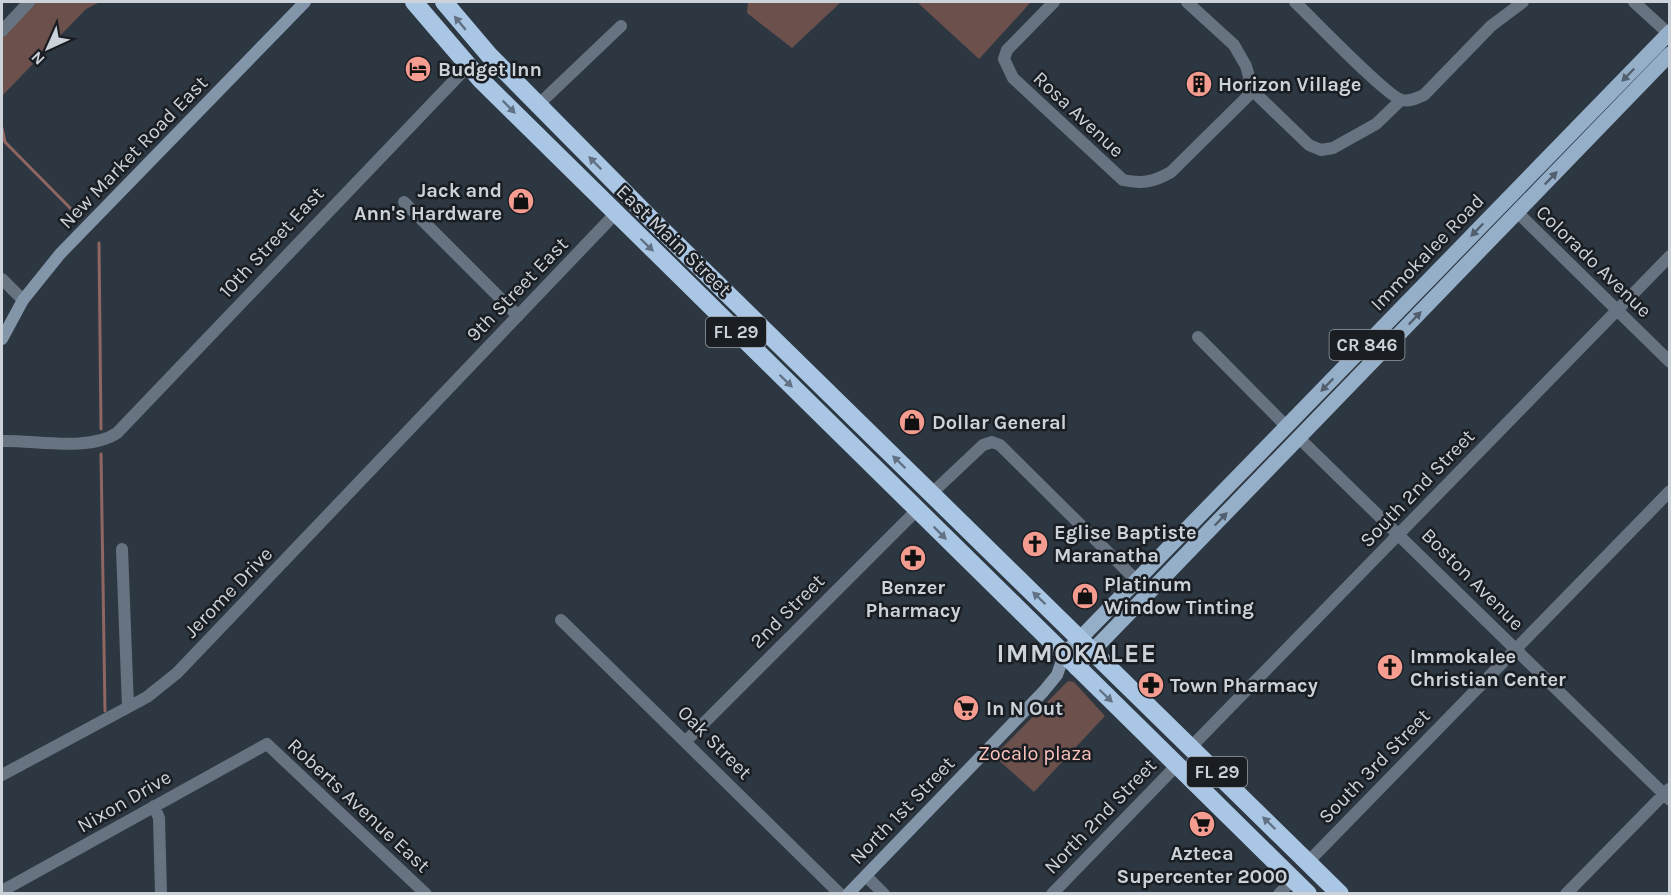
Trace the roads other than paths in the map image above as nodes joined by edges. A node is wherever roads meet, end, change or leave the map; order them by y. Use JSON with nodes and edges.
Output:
{"nodes":[{"id":1,"x":29,"y":2,"type":"edge"},
{"id":2,"x":304,"y":2,"type":"edge"},
{"id":3,"x":414,"y":2,"type":"edge"},
{"id":4,"x":444,"y":2,"type":"edge"},
{"id":5,"x":1054,"y":2,"type":"edge"},
{"id":6,"x":1187,"y":2,"type":"edge"},
{"id":7,"x":1295,"y":2,"type":"edge"},
{"id":8,"x":1523,"y":2,"type":"edge"},
{"id":9,"x":1634,"y":2,"type":"edge"},
{"id":10,"x":621,"y":27,"type":"dead end"},
{"id":11,"x":2,"y":31,"type":"edge"},
{"id":12,"x":1669,"y":33,"type":"edge"},
{"id":13,"x":1670,"y":54,"type":"edge"},
{"id":14,"x":468,"y":66,"type":"junction"},
{"id":15,"x":1253,"y":91,"type":"junction"},
{"id":16,"x":1401,"y":100,"type":"junction"},
{"id":17,"x":537,"y":106,"type":"junction"},
{"id":18,"x":631,"y":199,"type":"junction"},
{"id":19,"x":1505,"y":201,"type":"junction"},
{"id":20,"x":404,"y":202,"type":"dead end"},
{"id":21,"x":1518,"y":213,"type":"junction"},
{"id":22,"x":615,"y":214,"type":"junction"},
{"id":23,"x":1670,"y":255,"type":"edge"},
{"id":24,"x":2,"y":279,"type":"edge"},
{"id":25,"x":23,"y":300,"type":"junction"},
{"id":26,"x":1617,"y":310,"type":"junction"},
{"id":27,"x":518,"y":316,"type":"junction"},
{"id":28,"x":1198,"y":338,"type":"dead end"},
{"id":29,"x":2,"y":339,"type":"edge"},
{"id":30,"x":1670,"y":362,"type":"edge"},
{"id":31,"x":447,"y":391,"type":"joint"},
{"id":32,"x":1287,"y":427,"type":"junction"},
{"id":33,"x":1299,"y":438,"type":"junction"},
{"id":34,"x":2,"y":441,"type":"edge"},
{"id":35,"x":1670,"y":491,"type":"edge"},
{"id":36,"x":931,"y":494,"type":"junction"},
{"id":37,"x":917,"y":510,"type":"junction"},
{"id":38,"x":1183,"y":534,"type":"junction"},
{"id":39,"x":1400,"y":535,"type":"junction"},
{"id":40,"x":1194,"y":546,"type":"junction"},
{"id":41,"x":122,"y":549,"type":"dead end"},
{"id":42,"x":1137,"y":581,"type":"junction"},
{"id":43,"x":561,"y":620,"type":"dead end"},
{"id":44,"x":1087,"y":645,"type":"junction"},
{"id":45,"x":1516,"y":649,"type":"junction"},
{"id":46,"x":1070,"y":662,"type":"junction"},
{"id":47,"x":128,"y":707,"type":"junction"},
{"id":48,"x":686,"y":741,"type":"junction"},
{"id":49,"x":267,"y":744,"type":"joint"},
{"id":50,"x":1191,"y":747,"type":"junction"},
{"id":51,"x":1177,"y":765,"type":"junction"},
{"id":52,"x":2,"y":775,"type":"edge"},
{"id":53,"x":1668,"y":794,"type":"edge"},
{"id":54,"x":154,"y":806,"type":"junction"},
{"id":55,"x":1308,"y":862,"type":"junction"},
{"id":56,"x":866,"y":876,"type":"junction"},
{"id":57,"x":1293,"y":879,"type":"junction"},
{"id":58,"x":2,"y":891,"type":"edge"},
{"id":59,"x":161,"y":894,"type":"edge"},
{"id":60,"x":426,"y":894,"type":"edge"},
{"id":61,"x":840,"y":894,"type":"edge"},
{"id":62,"x":848,"y":894,"type":"edge"},
{"id":63,"x":884,"y":894,"type":"edge"},
{"id":64,"x":1052,"y":894,"type":"edge"},
{"id":65,"x":1279,"y":894,"type":"edge"},
{"id":66,"x":1308,"y":894,"type":"edge"},
{"id":67,"x":1340,"y":894,"type":"edge"},
{"id":68,"x":1566,"y":894,"type":"edge"}],
"edges":[{"from":1,"to":11,"type":"street"},
{"from":2,"to":25,"type":"main road","name":"New Market Road East"},
{"from":3,"to":14,"type":"highway","name":"East Main Street","number":"FL 29"},
{"from":17,"to":4,"type":"highway","name":"East Main Street","number":"FL 29","one_way":true},
{"from":5,"to":15,"type":"street","name":"Rosa Avenue"},
{"from":6,"to":15,"type":"street"},
{"from":7,"to":16,"type":"street"},
{"from":8,"to":16,"type":"street"},
{"from":9,"to":12,"type":"street"},
{"from":10,"to":17,"type":"street"},
{"from":12,"to":19,"type":"main road","name":"Immokalee Road","number":"CR 846","one_way":true},
{"from":21,"to":13,"type":"main road","name":"Immokalee Road","number":"CR 846","one_way":true},
{"from":14,"to":22,"type":"highway","name":"East Main Street","number":"FL 29","one_way":true},
{"from":14,"to":34,"type":"street","name":"10th Street East"},
{"from":15,"to":16,"type":"street"},
{"from":18,"to":17,"type":"highway","name":"East Main Street","number":"FL 29","one_way":true},
{"from":18,"to":22,"type":"highway"},
{"from":36,"to":18,"type":"highway","name":"East Main Street","number":"FL 29","one_way":true},
{"from":19,"to":21,"type":"main road"},
{"from":19,"to":32,"type":"main road","name":"Immokalee Road","number":"CR 846","one_way":true},
{"from":20,"to":27,"type":"street"},
{"from":21,"to":26,"type":"street","name":"Colorado Avenue"},
{"from":33,"to":21,"type":"main road","name":"Immokalee Road","number":"CR 846","one_way":true},
{"from":22,"to":27,"type":"street","name":"9th Street East"},
{"from":22,"to":37,"type":"highway","name":"East Main Street","number":"FL 29","one_way":true},
{"from":23,"to":26,"type":"street","name":"South 2nd Street"},
{"from":24,"to":25,"type":"street"},
{"from":25,"to":29,"type":"main road","name":"New Market Road East"},
{"from":26,"to":30,"type":"street","name":"Colorado Avenue"},
{"from":26,"to":39,"type":"street","name":"South 2nd Street"},
{"from":27,"to":31,"type":"street","name":"9th Street East"},
{"from":28,"to":32,"type":"street"},
{"from":31,"to":47,"type":"street","name":"Jerome Drive"},
{"from":32,"to":33,"type":"main road"},
{"from":32,"to":38,"type":"main road","name":"Immokalee Road","number":"CR 846"},
{"from":33,"to":39,"type":"street","name":"Boston Avenue"},
{"from":40,"to":33,"type":"main road","name":"Immokalee Road","number":"CR 846","one_way":true},
{"from":35,"to":45,"type":"street","name":"South 3rd Street"},
{"from":36,"to":37,"type":"highway"},
{"from":36,"to":42,"type":"street"},
{"from":44,"to":36,"type":"highway","name":"East Main Street","number":"FL 29","one_way":true},
{"from":37,"to":46,"type":"highway","name":"East Main Street","number":"FL 29","one_way":true},
{"from":37,"to":48,"type":"street","name":"2nd Street"},
{"from":38,"to":40,"type":"main road"},
{"from":38,"to":42,"type":"main road","name":"Immokalee Road","number":"CR 846"},
{"from":39,"to":45,"type":"street","name":"Boston Avenue"},
{"from":39,"to":50,"type":"street","name":"South 2nd Street"},
{"from":40,"to":44,"type":"main road","name":"Immokalee Road","number":"CR 846"},
{"from":41,"to":47,"type":"street"},
{"from":42,"to":44,"type":"main road","name":"Immokalee Road","number":"CR 846"},
{"from":43,"to":48,"type":"street","name":"Oak Street"},
{"from":44,"to":46,"type":"main road","name":"Immokalee Road","number":"CR 846"},
{"from":44,"to":50,"type":"highway","number":"FL 29"},
{"from":45,"to":53,"type":"street","name":"Boston Avenue"},
{"from":45,"to":55,"type":"street","name":"South 3rd Street"},
{"from":46,"to":51,"type":"highway","number":"FL 29","one_way":true},
{"from":46,"to":56,"type":"main road","name":"North 1st Street"},
{"from":47,"to":52,"type":"street","name":"Jerome Drive"},
{"from":48,"to":61,"type":"street","name":"Oak Street"},
{"from":49,"to":54,"type":"street","name":"Nixon Drive"},
{"from":49,"to":60,"type":"street","name":"Roberts Avenue East"},
{"from":55,"to":50,"type":"highway","number":"FL 29","one_way":true},
{"from":51,"to":57,"type":"highway","number":"FL 29"},
{"from":51,"to":64,"type":"street","name":"North 2nd Street"},
{"from":53,"to":68,"type":"street"},
{"from":54,"to":58,"type":"street","name":"Nixon Drive"},
{"from":54,"to":59,"type":"street"},
{"from":55,"to":57,"type":"highway"},
{"from":55,"to":67,"type":"highway","number":"FL 29"},
{"from":56,"to":62,"type":"main road","name":"North 1st Street"},
{"from":56,"to":63,"type":"street"},
{"from":57,"to":65,"type":"street"},
{"from":57,"to":66,"type":"highway","number":"FL 29"}]}
